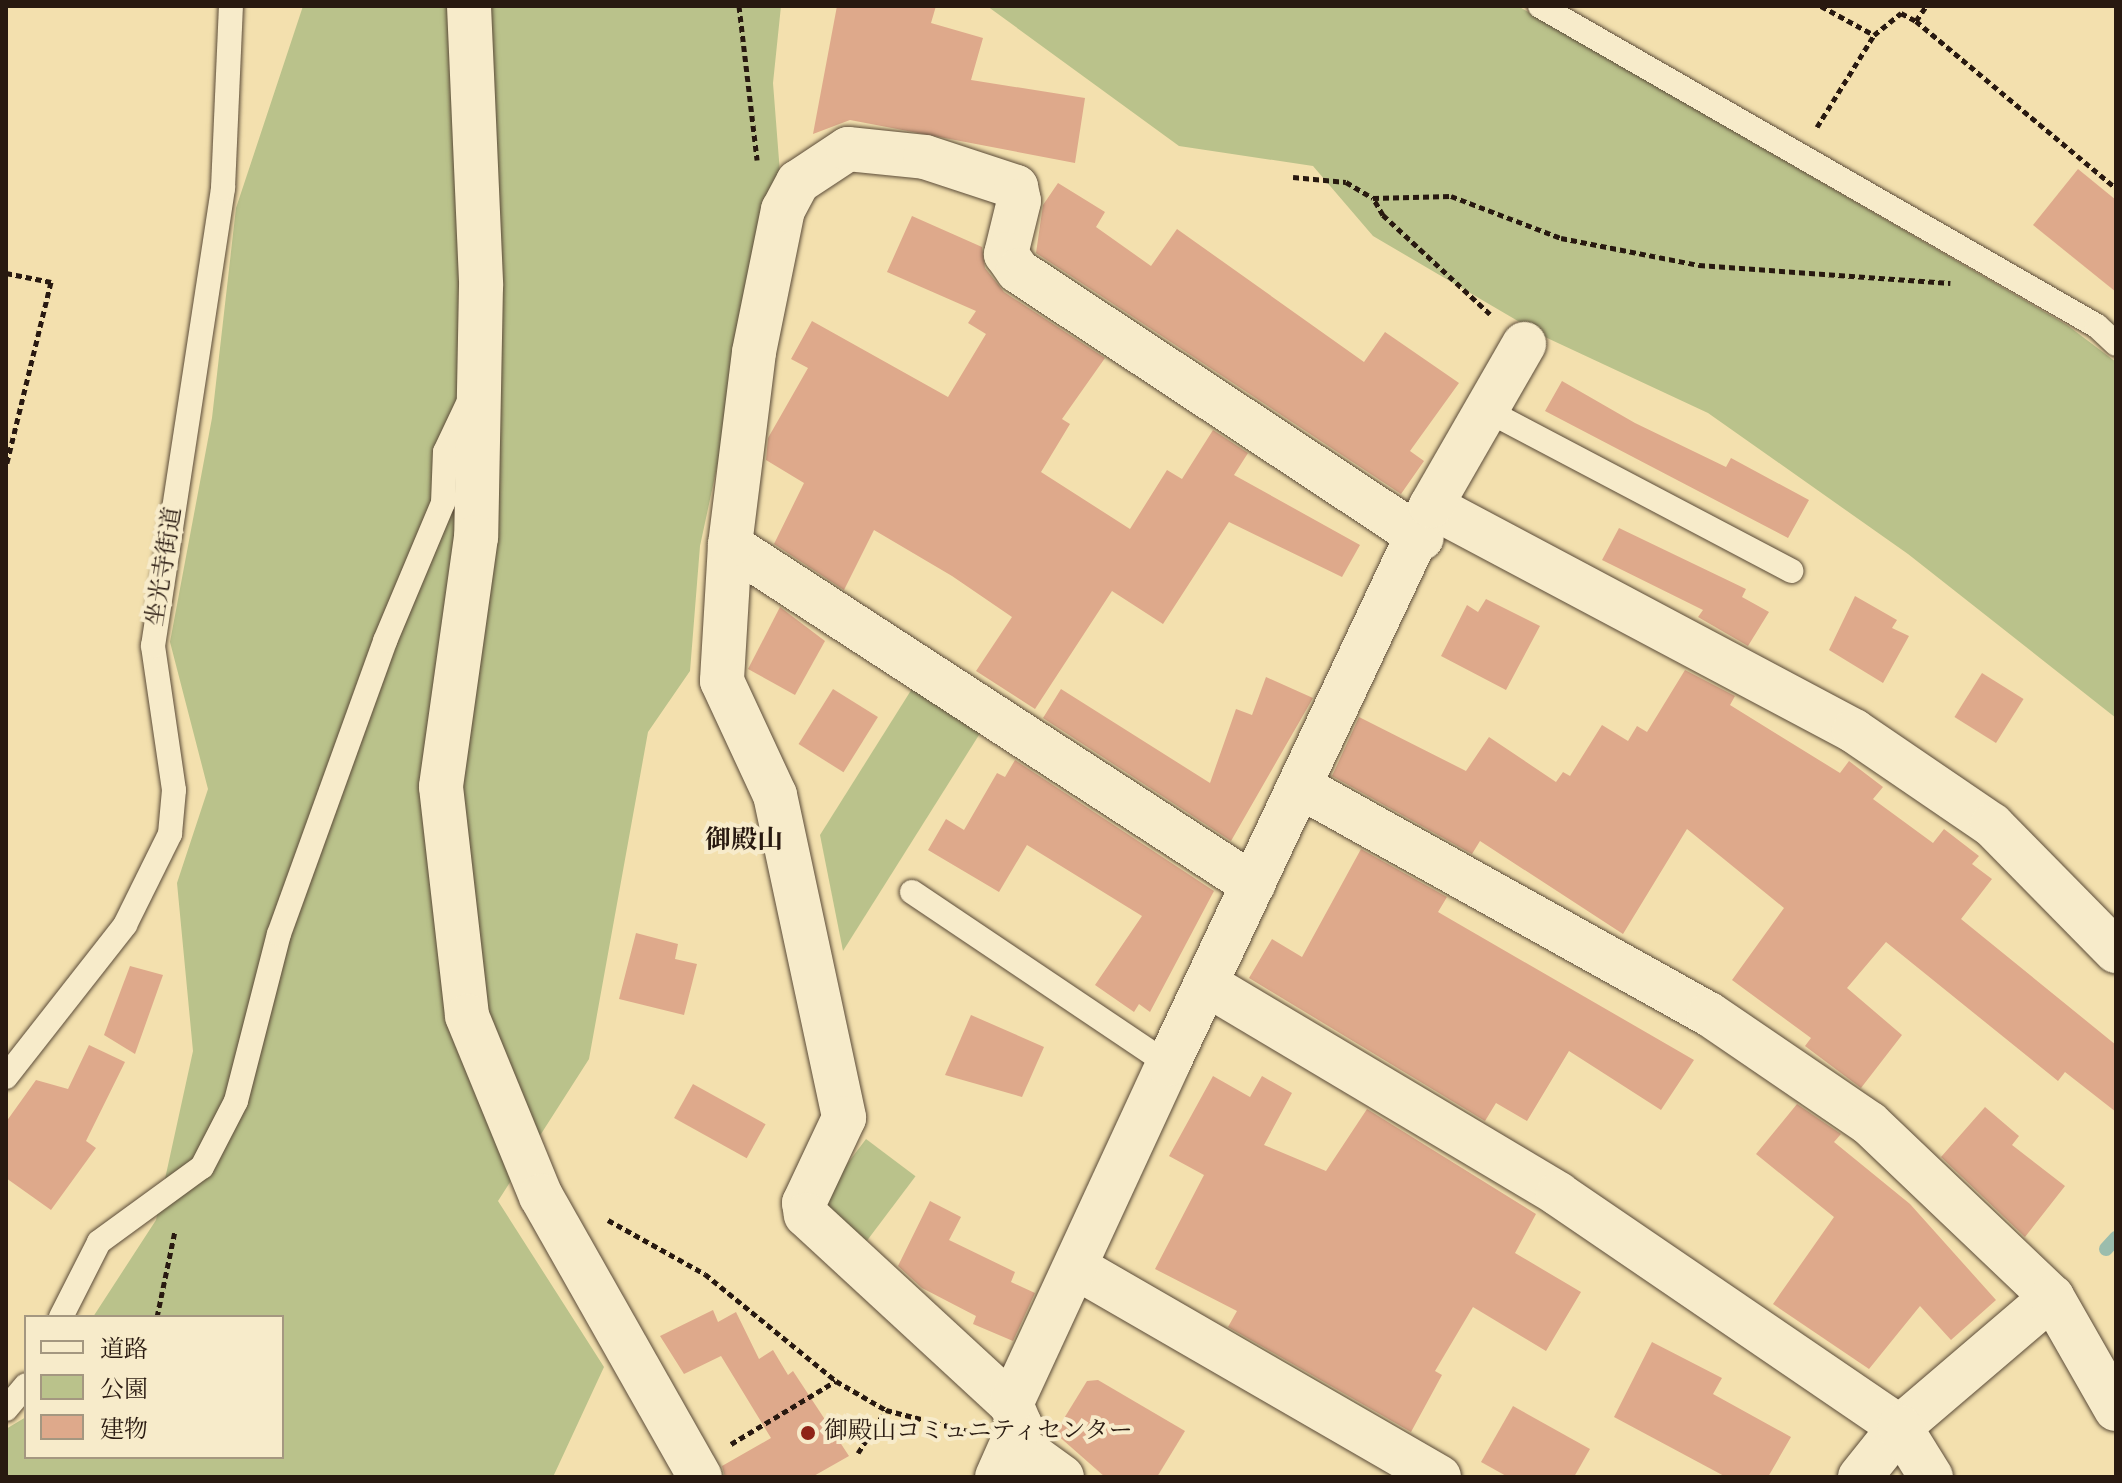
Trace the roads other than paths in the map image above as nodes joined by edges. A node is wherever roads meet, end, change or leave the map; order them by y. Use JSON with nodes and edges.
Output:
{"nodes":[{"id":1,"x":231,"y":6,"type":"edge"},
{"id":2,"x":469,"y":6,"type":"edge"},
{"id":3,"x":1540,"y":6,"type":"edge"},
{"id":4,"x":2107,"y":324,"type":"edge"},
{"id":5,"x":1524,"y":344,"type":"road end"},
{"id":6,"x":2116,"y":344,"type":"edge"},
{"id":7,"x":479,"y":378,"type":"junction"},
{"id":8,"x":1488,"y":411,"type":"junction"},
{"id":9,"x":1426,"y":522,"type":"junction"},
{"id":10,"x":730,"y":545,"type":"junction"},
{"id":11,"x":1791,"y":571,"type":"dead end"},
{"id":12,"x":1299,"y":786,"type":"junction"},
{"id":13,"x":1253,"y":885,"type":"junction"},
{"id":14,"x":912,"y":892,"type":"dead end"},
{"id":15,"x":2116,"y":951,"type":"edge"},
{"id":16,"x":1208,"y":985,"type":"junction"},
{"id":17,"x":1168,"y":1064,"type":"junction"},
{"id":18,"x":6,"y":1077,"type":"edge"},
{"id":19,"x":1077,"y":1268,"type":"junction"},
{"id":20,"x":2052,"y":1297,"type":"junction"},
{"id":21,"x":62,"y":1315,"type":"edge"},
{"id":22,"x":24,"y":1387,"type":"edge"},
{"id":23,"x":6,"y":1409,"type":"edge"},
{"id":24,"x":2116,"y":1409,"type":"edge"},
{"id":25,"x":1900,"y":1427,"type":"junction"},
{"id":26,"x":1008,"y":1441,"type":"edge"},
{"id":27,"x":714,"y":1461,"type":"edge"},
{"id":28,"x":1062,"y":1477,"type":"edge"},
{"id":29,"x":1439,"y":1477,"type":"edge"},
{"id":30,"x":1860,"y":1477,"type":"edge"},
{"id":31,"x":1931,"y":1477,"type":"edge"}],
"edges":[{"from":1,"to":18,"type":"lane","name":"坐光寺街道"},
{"from":2,"to":7,"type":"street"},
{"from":3,"to":4,"type":"lane"},
{"from":4,"to":6,"type":"lane"},
{"from":5,"to":8,"type":"street"},
{"from":7,"to":21,"type":"lane"},
{"from":7,"to":27,"type":"street"},
{"from":8,"to":9,"type":"street"},
{"from":8,"to":11,"type":"lane"},
{"from":9,"to":10,"type":"street"},
{"from":9,"to":12,"type":"street"},
{"from":9,"to":15,"type":"street"},
{"from":10,"to":13,"type":"street"},
{"from":10,"to":26,"type":"street"},
{"from":12,"to":13,"type":"street"},
{"from":12,"to":20,"type":"street"},
{"from":13,"to":16,"type":"street"},
{"from":14,"to":17,"type":"lane"},
{"from":16,"to":17,"type":"street"},
{"from":16,"to":25,"type":"street"},
{"from":17,"to":19,"type":"street"},
{"from":19,"to":26,"type":"street"},
{"from":19,"to":29,"type":"street"},
{"from":20,"to":24,"type":"street"},
{"from":20,"to":25,"type":"street"},
{"from":22,"to":23,"type":"lane"},
{"from":25,"to":30,"type":"street"},
{"from":25,"to":31,"type":"street"},
{"from":26,"to":28,"type":"street"}]}
